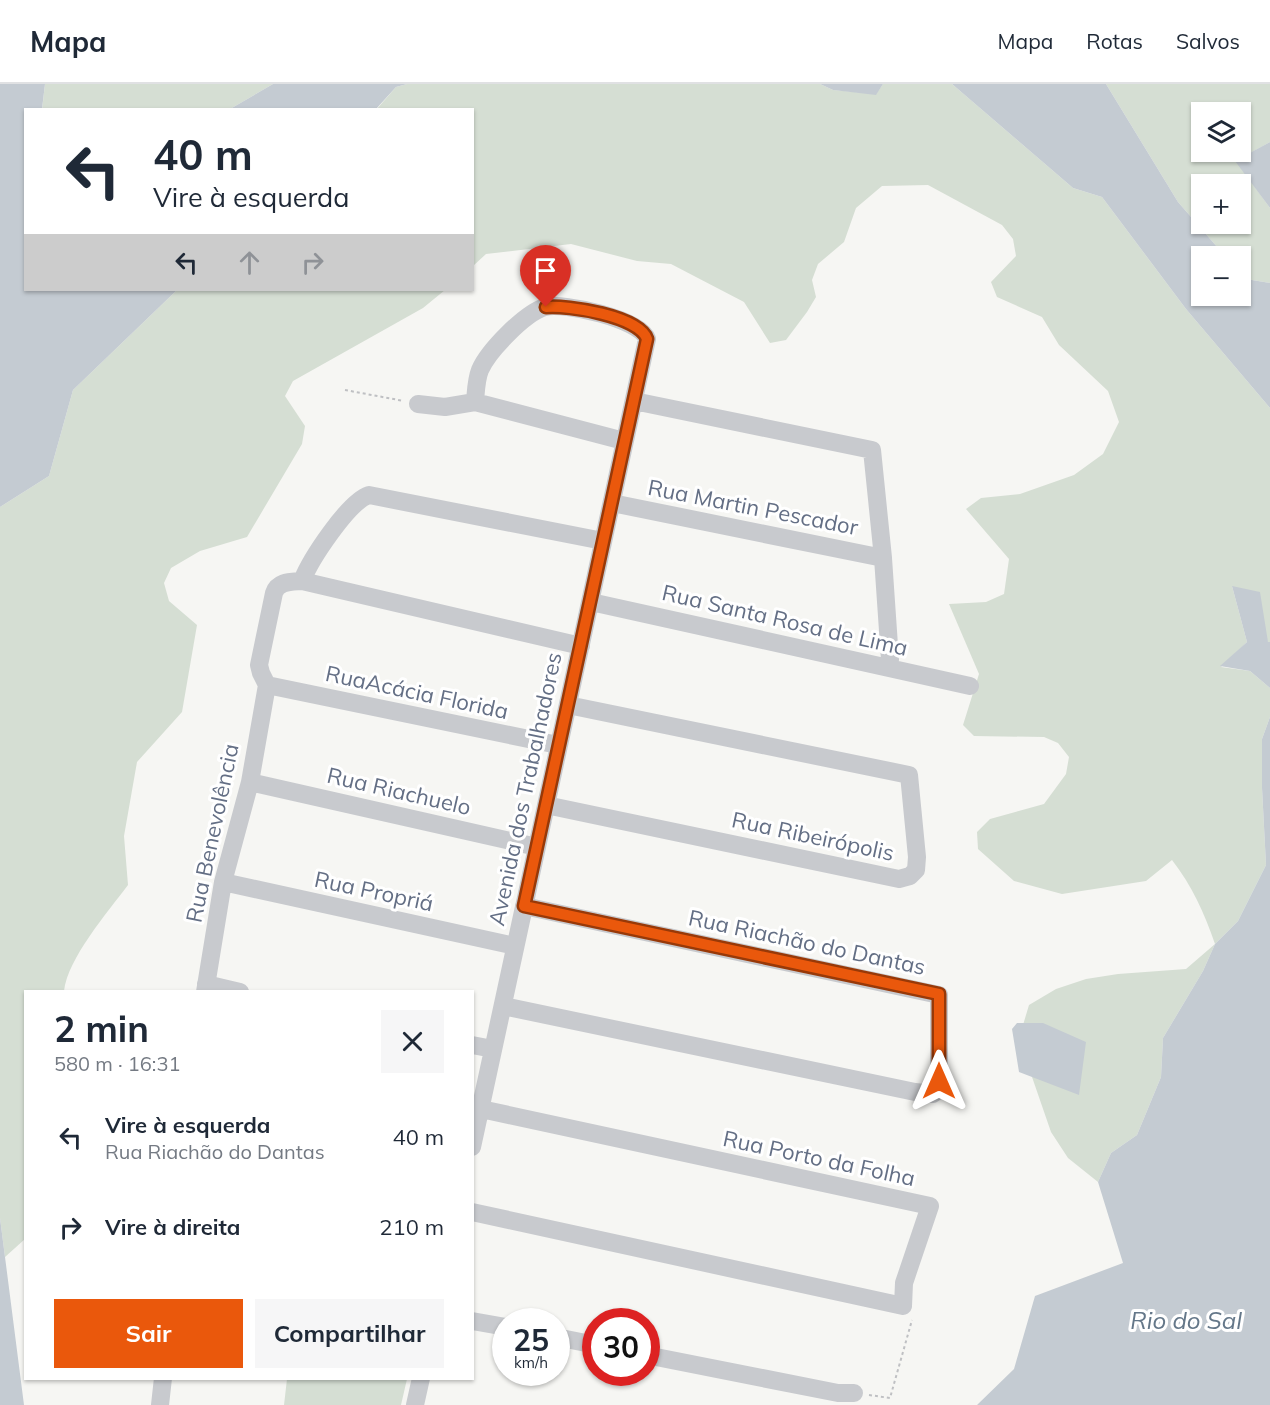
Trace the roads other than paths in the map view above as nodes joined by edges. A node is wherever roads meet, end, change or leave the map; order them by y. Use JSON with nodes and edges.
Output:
{"nodes":[{"id":1,"x":634,"y":401,"type":"junction"},
{"id":2,"x":475,"y":402,"type":"junction"},
{"id":3,"x":418,"y":404,"type":"road end"},
{"id":4,"x":624,"y":441,"type":"junction"},
{"id":5,"x":612,"y":503,"type":"junction"},
{"id":6,"x":603,"y":542,"type":"junction"},
{"id":7,"x":883,"y":558,"type":"junction"},
{"id":8,"x":302,"y":581,"type":"junction"},
{"id":9,"x":591,"y":602,"type":"junction"},
{"id":10,"x":581,"y":646,"type":"junction"},
{"id":11,"x":885,"y":667,"type":"junction"},
{"id":12,"x":267,"y":685,"type":"junction"},
{"id":13,"x":970,"y":686,"type":"dead end"},
{"id":14,"x":568,"y":705,"type":"junction"},
{"id":15,"x":558,"y":745,"type":"junction"},
{"id":16,"x":250,"y":782,"type":"junction"},
{"id":17,"x":546,"y":805,"type":"junction"},
{"id":18,"x":537,"y":847,"type":"junction"},
{"id":19,"x":223,"y":882,"type":"junction"},
{"id":20,"x":524,"y":906,"type":"junction"},
{"id":21,"x":515,"y":946,"type":"junction"},
{"id":22,"x":205,"y":988,"type":"edge"},
{"id":23,"x":222,"y":990,"type":"edge"},
{"id":24,"x":503,"y":1006,"type":"junction"},
{"id":25,"x":474,"y":1044,"type":"edge"},
{"id":26,"x":493,"y":1049,"type":"junction"},
{"id":27,"x":481,"y":1109,"type":"junction"},
{"id":28,"x":474,"y":1139,"type":"edge"},
{"id":29,"x":474,"y":1212,"type":"edge"},
{"id":30,"x":474,"y":1321,"type":"edge"},
{"id":31,"x":492,"y":1325,"type":"edge"},
{"id":32,"x":660,"y":1358,"type":"edge"},
{"id":33,"x":163,"y":1380,"type":"edge"},
{"id":34,"x":421,"y":1380,"type":"edge"},
{"id":35,"x":841,"y":1397,"type":"edge"},
{"id":36,"x":160,"y":1405,"type":"edge"},
{"id":37,"x":415,"y":1405,"type":"edge"}],
"edges":[{"from":1,"to":2,"type":"street","name":"Avenida dos Trabalhadores"},
{"from":1,"to":4,"type":"street","name":"Avenida dos Trabalhadores"},
{"from":1,"to":7,"type":"street"},
{"from":2,"to":3,"type":"street"},
{"from":2,"to":4,"type":"street"},
{"from":4,"to":5,"type":"street","name":"Avenida dos Trabalhadores"},
{"from":5,"to":6,"type":"street","name":"Avenida dos Trabalhadores"},
{"from":5,"to":7,"type":"street","name":"Rua Martin Pescador"},
{"from":6,"to":8,"type":"street"},
{"from":6,"to":9,"type":"street","name":"Avenida dos Trabalhadores"},
{"from":7,"to":11,"type":"street"},
{"from":8,"to":10,"type":"street"},
{"from":8,"to":12,"type":"street"},
{"from":9,"to":10,"type":"street","name":"Avenida dos Trabalhadores"},
{"from":9,"to":11,"type":"street","name":"Rua Santa Rosa de Lima"},
{"from":10,"to":14,"type":"street","name":"Avenida dos Trabalhadores"},
{"from":11,"to":13,"type":"street","name":"Rua Santa Rosa de Lima"},
{"from":12,"to":15,"type":"street","name":"RuaAcácia Florida"},
{"from":12,"to":16,"type":"street","name":"Rua Benevolência"},
{"from":14,"to":15,"type":"street","name":"Avenida dos Trabalhadores"},
{"from":14,"to":17,"type":"street","name":"Rua Ribeirópolis"},
{"from":15,"to":17,"type":"street","name":"Avenida dos Trabalhadores"},
{"from":16,"to":18,"type":"street","name":"Rua Riachuelo"},
{"from":16,"to":19,"type":"street","name":"Rua Benevolência"},
{"from":17,"to":18,"type":"street","name":"Avenida dos Trabalhadores"},
{"from":18,"to":20,"type":"street","name":"Avenida dos Trabalhadores"},
{"from":19,"to":21,"type":"street","name":"Rua Propriá"},
{"from":19,"to":22,"type":"street","name":"Rua Benevolência"},
{"from":20,"to":21,"type":"street","name":"Avenida dos Trabalhadores"},
{"from":20,"to":24,"type":"street","name":"Rua Riachão do Dantas"},
{"from":21,"to":24,"type":"street","name":"Avenida dos Trabalhadores"},
{"from":22,"to":23,"type":"street"},
{"from":24,"to":26,"type":"street","name":"Avenida dos Trabalhadores"},
{"from":25,"to":26,"type":"street"},
{"from":26,"to":27,"type":"street","name":"Avenida dos Trabalhadores"},
{"from":27,"to":28,"type":"street","name":"Avenida dos Trabalhadores"},
{"from":27,"to":29,"type":"street","name":"Rua Porto da Folha"},
{"from":30,"to":31,"type":"street"},
{"from":32,"to":35,"type":"street"},
{"from":33,"to":36,"type":"street"},
{"from":34,"to":37,"type":"street"}]}
